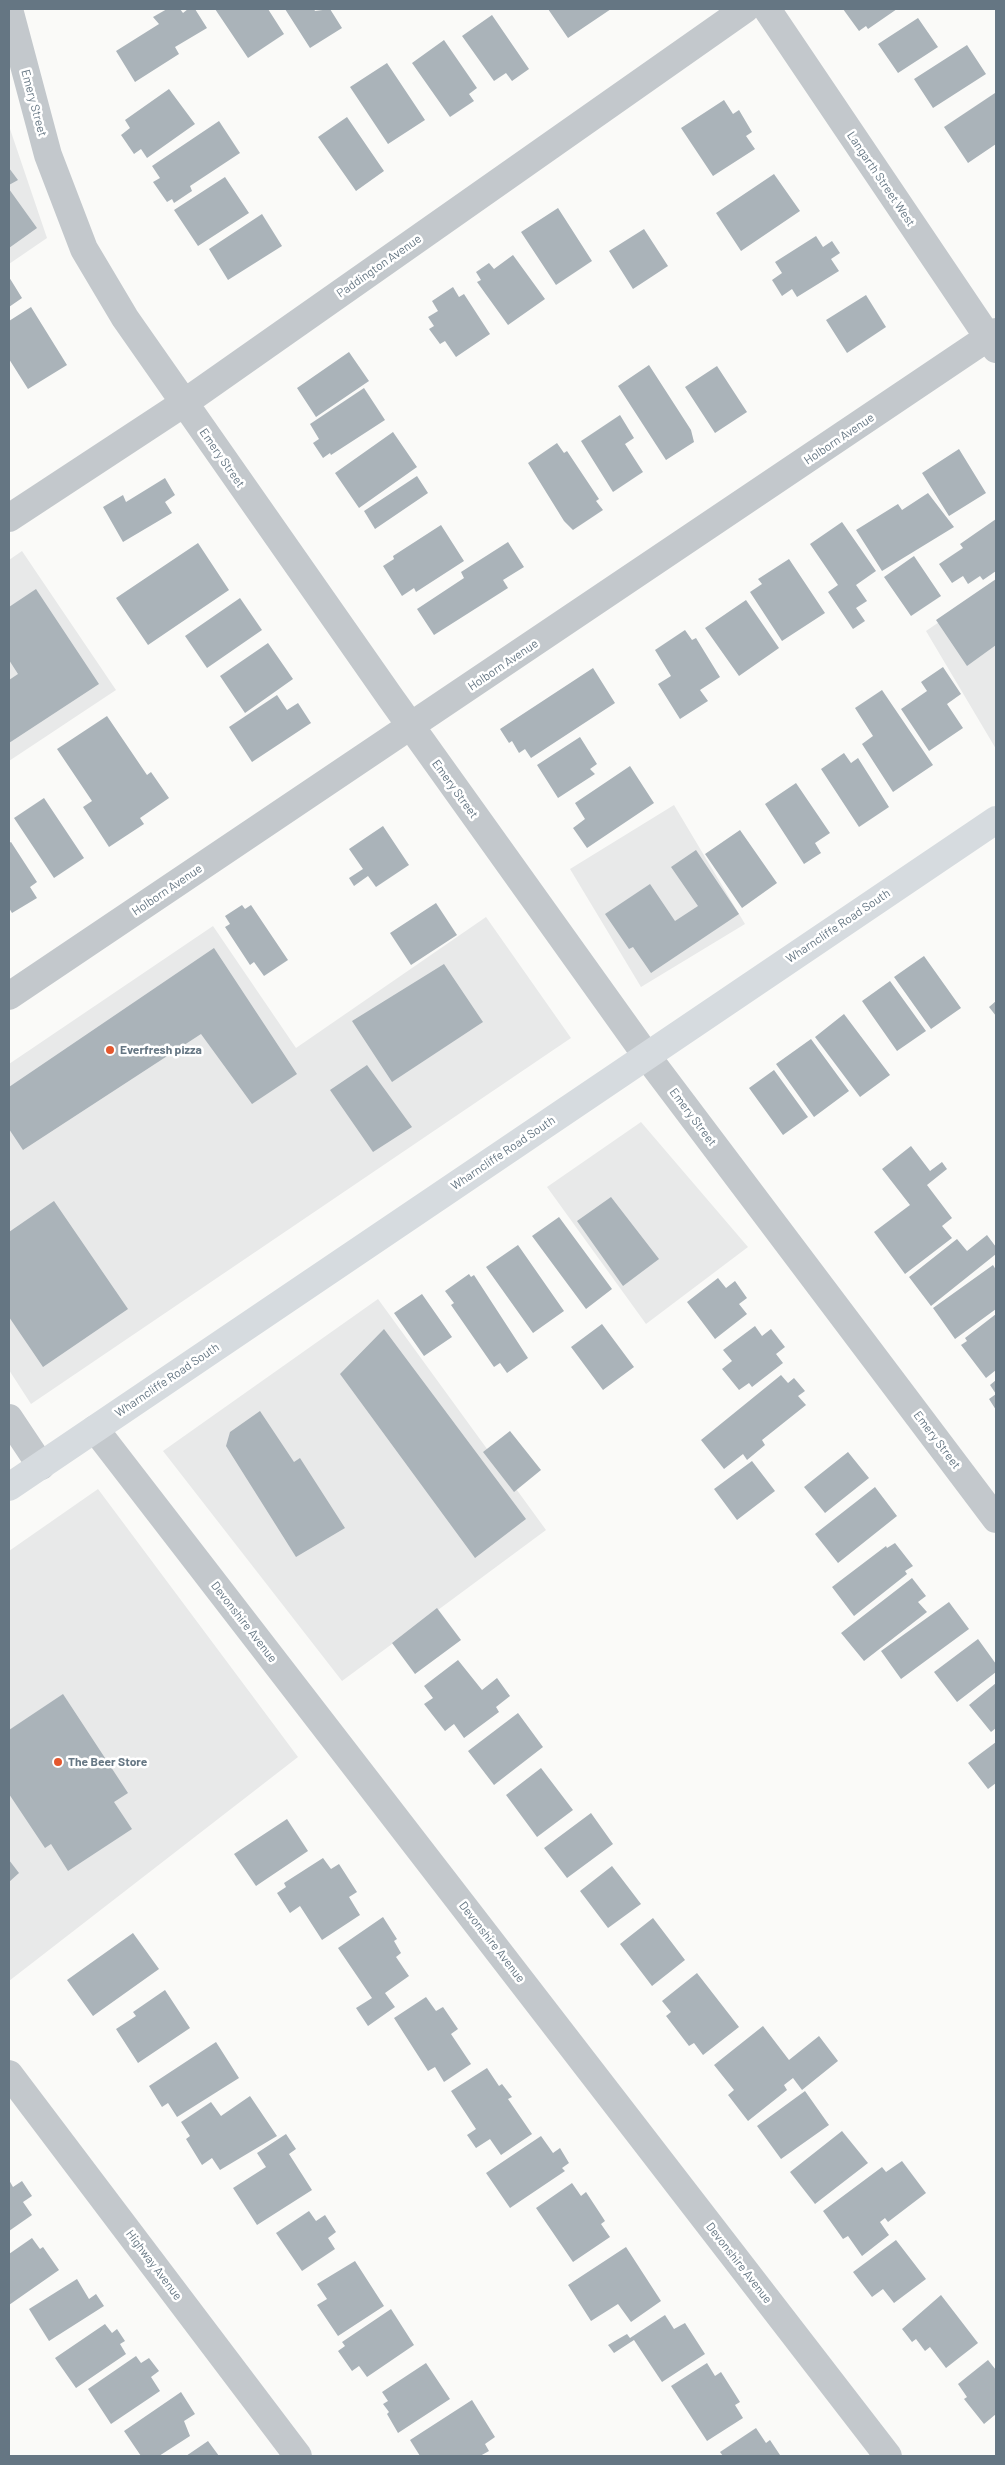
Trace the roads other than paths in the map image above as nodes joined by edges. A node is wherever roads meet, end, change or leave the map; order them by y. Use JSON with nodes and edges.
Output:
{"nodes":[{"id":1,"x":745,"y":9,"type":"edge"},
{"id":2,"x":766,"y":9,"type":"edge"},
{"id":3,"x":12,"y":12,"type":"edge"},
{"id":4,"x":994,"y":340,"type":"edge"},
{"id":5,"x":184,"y":403,"type":"junction"},
{"id":6,"x":9,"y":518,"type":"edge"},
{"id":7,"x":411,"y":727,"type":"junction"},
{"id":8,"x":996,"y":820,"type":"edge"},
{"id":9,"x":9,"y":996,"type":"edge"},
{"id":10,"x":646,"y":1056,"type":"junction"},
{"id":11,"x":9,"y":1418,"type":"edge"},
{"id":12,"x":96,"y":1429,"type":"junction"},
{"id":13,"x":41,"y":1466,"type":"junction"},
{"id":14,"x":9,"y":1487,"type":"edge"},
{"id":15,"x":996,"y":1519,"type":"edge"},
{"id":16,"x":9,"y":2074,"type":"edge"},
{"id":17,"x":298,"y":2456,"type":"edge"},
{"id":18,"x":888,"y":2456,"type":"edge"}],
"edges":[{"from":1,"to":5,"type":"street","name":"Paddington Avenue"},
{"from":2,"to":4,"type":"street","name":"Langarth Street West"},
{"from":3,"to":5,"type":"street","name":"Emery Street"},
{"from":4,"to":7,"type":"street","name":"Holborn Avenue"},
{"from":5,"to":6,"type":"street","name":"Paddington Avenue"},
{"from":5,"to":7,"type":"street","name":"Emery Street"},
{"from":7,"to":9,"type":"street","name":"Holborn Avenue"},
{"from":7,"to":10,"type":"street","name":"Emery Street"},
{"from":8,"to":10,"type":"main road","name":"Wharncliffe Road South"},
{"from":10,"to":12,"type":"main road","name":"Wharncliffe Road South"},
{"from":10,"to":15,"type":"street","name":"Emery Street"},
{"from":11,"to":13,"type":"street"},
{"from":12,"to":13,"type":"main road","name":"Wharncliffe Road South"},
{"from":12,"to":18,"type":"street","name":"Devonshire Avenue"},
{"from":13,"to":14,"type":"main road","name":"Wharncliffe Road South"},
{"from":16,"to":17,"type":"street","name":"Highway Avenue"}]}
